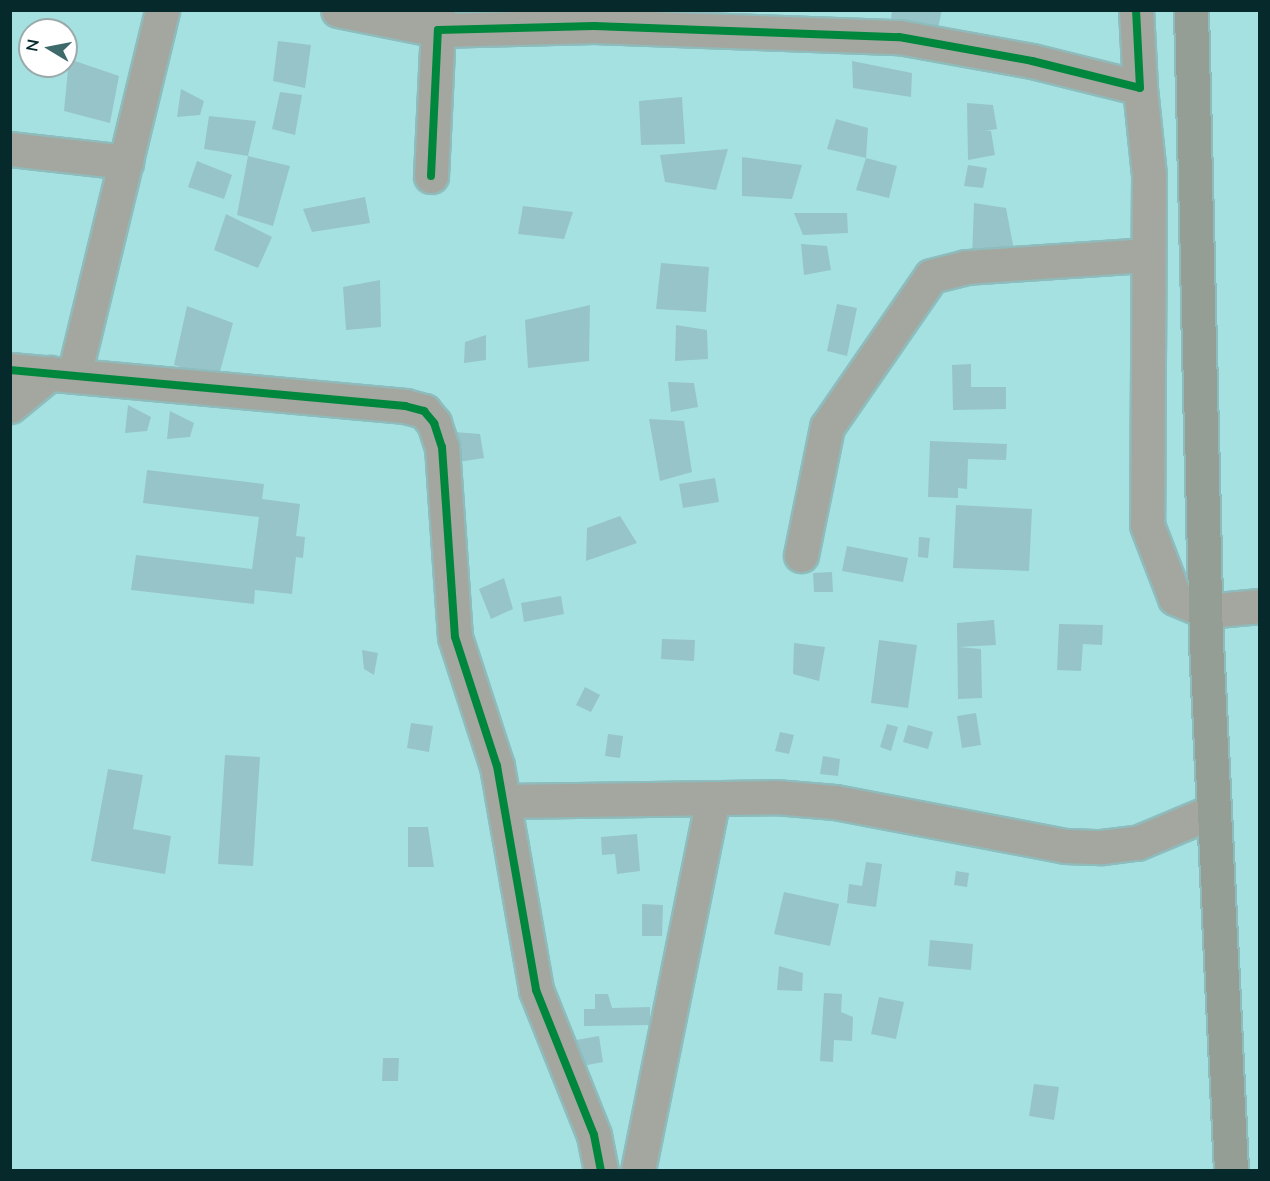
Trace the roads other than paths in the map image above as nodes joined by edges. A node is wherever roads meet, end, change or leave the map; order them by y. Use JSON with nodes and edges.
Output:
{"nodes":[{"id":1,"x":162,"y":10,"type":"edge"},
{"id":2,"x":338,"y":10,"type":"edge"},
{"id":3,"x":1136,"y":10,"type":"edge"},
{"id":4,"x":1191,"y":10,"type":"edge"},
{"id":5,"x":438,"y":20,"type":"edge"},
{"id":6,"x":1140,"y":88,"type":"junction"},
{"id":7,"x":10,"y":149,"type":"edge"},
{"id":8,"x":126,"y":162,"type":"junction"},
{"id":9,"x":432,"y":176,"type":"dead end"},
{"id":10,"x":1147,"y":255,"type":"junction"},
{"id":11,"x":10,"y":370,"type":"edge"},
{"id":12,"x":62,"y":374,"type":"junction"},
{"id":13,"x":10,"y":406,"type":"edge"},
{"id":14,"x":801,"y":555,"type":"dead end"},
{"id":15,"x":1260,"y":606,"type":"edge"},
{"id":16,"x":1206,"y":611,"type":"junction"},
{"id":17,"x":713,"y":799,"type":"junction"},
{"id":18,"x":505,"y":801,"type":"junction"},
{"id":19,"x":1213,"y":811,"type":"junction"},
{"id":20,"x":601,"y":1170,"type":"edge"},
{"id":21,"x":638,"y":1170,"type":"edge"},
{"id":22,"x":1231,"y":1170,"type":"edge"}],
"edges":[{"from":1,"to":8,"type":"street"},
{"from":2,"to":5,"type":"street"},
{"from":3,"to":6,"type":"street"},
{"from":4,"to":16,"type":"main road"},
{"from":5,"to":6,"type":"street"},
{"from":5,"to":9,"type":"street"},
{"from":6,"to":10,"type":"street"},
{"from":7,"to":8,"type":"street"},
{"from":8,"to":12,"type":"street"},
{"from":10,"to":14,"type":"street"},
{"from":10,"to":16,"type":"street"},
{"from":11,"to":12,"type":"street"},
{"from":12,"to":13,"type":"street"},
{"from":12,"to":18,"type":"street"},
{"from":15,"to":16,"type":"street"},
{"from":16,"to":19,"type":"main road"},
{"from":17,"to":18,"type":"street"},
{"from":17,"to":19,"type":"street"},
{"from":17,"to":21,"type":"street"},
{"from":18,"to":20,"type":"street"},
{"from":19,"to":22,"type":"main road"}]}
